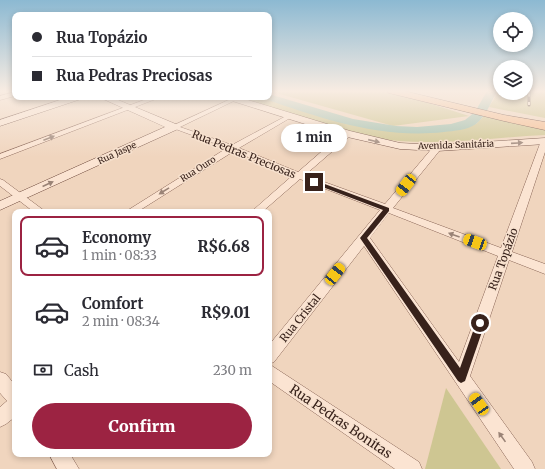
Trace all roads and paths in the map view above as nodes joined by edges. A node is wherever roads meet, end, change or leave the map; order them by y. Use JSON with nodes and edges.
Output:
{"nodes":[{"id":1,"x":30,"y":113,"type":"edge"},
{"id":2,"x":114,"y":113,"type":"edge"},
{"id":3,"x":139,"y":113,"type":"edge"},
{"id":4,"x":202,"y":113,"type":"edge"},
{"id":5,"x":276,"y":113,"type":"edge"},
{"id":6,"x":496,"y":113,"type":"edge"},
{"id":7,"x":505,"y":115,"type":"junction"},
{"id":8,"x":288,"y":117,"type":"junction"},
{"id":9,"x":545,"y":120,"type":"edge"},
{"id":10,"x":0,"y":123,"type":"edge"},
{"id":11,"x":545,"y":126,"type":"edge"},
{"id":12,"x":174,"y":127,"type":"junction"},
{"id":13,"x":347,"y":134,"type":"junction"},
{"id":14,"x":545,"y":141,"type":"edge"},
{"id":15,"x":232,"y":148,"type":"junction"},
{"id":16,"x":437,"y":148,"type":"junction"},
{"id":17,"x":543,"y":156,"type":"edge"},
{"id":18,"x":0,"y":157,"type":"edge"},
{"id":19,"x":300,"y":176,"type":"junction"},
{"id":20,"x":0,"y":182,"type":"edge"},
{"id":21,"x":20,"y":197,"type":"junction"},
{"id":22,"x":0,"y":206,"type":"edge"},
{"id":23,"x":37,"y":209,"type":"edge"},
{"id":24,"x":135,"y":209,"type":"edge"},
{"id":25,"x":260,"y":209,"type":"edge"},
{"id":26,"x":386,"y":210,"type":"junction"},
{"id":27,"x":364,"y":238,"type":"junction"},
{"id":28,"x":504,"y":254,"type":"junction"},
{"id":29,"x":545,"y":269,"type":"edge"},
{"id":30,"x":272,"y":353,"type":"edge"},
{"id":31,"x":272,"y":374,"type":"edge"},
{"id":32,"x":461,"y":378,"type":"junction"},
{"id":33,"x":0,"y":380,"type":"edge"},
{"id":34,"x":12,"y":394,"type":"edge"},
{"id":35,"x":12,"y":408,"type":"edge"},
{"id":36,"x":0,"y":418,"type":"edge"},
{"id":37,"x":60,"y":457,"type":"edge"},
{"id":38,"x":69,"y":469,"type":"edge"},
{"id":39,"x":412,"y":469,"type":"edge"},
{"id":40,"x":525,"y":469,"type":"edge"}],
"edges":[{"from":1,"to":10,"type":"main road"},
{"from":18,"to":2,"type":"street","one_way":true},
{"from":3,"to":12,"type":"main road","name":"Rua Pedras Preciosas"},
{"from":4,"to":12,"type":"street","name":"Rua Jaspe"},
{"from":5,"to":8,"type":"main road","name":"Avenida Sanitária"},
{"from":6,"to":7,"type":"main road"},
{"from":7,"to":9,"type":"main road"},
{"from":7,"to":11,"type":"main road"},
{"from":8,"to":13,"type":"main road","name":"Avenida Sanitária"},
{"from":8,"to":15,"type":"street","name":"Rua Ouro"},
{"from":12,"to":15,"type":"street","name":"Rua Pedras Preciosas"},
{"from":21,"to":12,"type":"main road","name":"Rua Jaspe","one_way":true},
{"from":13,"to":16,"type":"main road","name":"Avenida Sanitária","one_way":true},
{"from":13,"to":19,"type":"street"},
{"from":16,"to":14,"type":"main road","name":"Avenida Sanitária","one_way":true},
{"from":14,"to":17,"type":"street","name":"Rua Topázio"},
{"from":15,"to":19,"type":"street","name":"Rua Pedras Preciosas"},
{"from":15,"to":24,"type":"street","name":"Rua Ouro","one_way":true},
{"from":16,"to":26,"type":"street","name":"Rua Cristal"},
{"from":17,"to":28,"type":"street","name":"Rua Topázio"},
{"from":19,"to":25,"type":"street"},
{"from":19,"to":26,"type":"street","name":"Rua Pedras Preciosas"},
{"from":20,"to":21,"type":"street"},
{"from":21,"to":22,"type":"main road","name":"Rua Jaspe"},
{"from":21,"to":23,"type":"street"},
{"from":26,"to":27,"type":"street","name":"Rua Cristal"},
{"from":28,"to":26,"type":"street","name":"Rua Pedras Preciosas","one_way":true},
{"from":27,"to":30,"type":"street","name":"Rua Cristal"},
{"from":27,"to":32,"type":"street"},
{"from":28,"to":29,"type":"street","name":"Rua Pedras Preciosas"},
{"from":28,"to":32,"type":"street","name":"Rua Topázio"},
{"from":31,"to":39,"type":"street","name":"Rua Pedras Bonitas"},
{"from":40,"to":32,"type":"street","one_way":true},
{"from":33,"to":34,"type":"street"},
{"from":35,"to":36,"type":"street"},
{"from":37,"to":38,"type":"street"}]}
